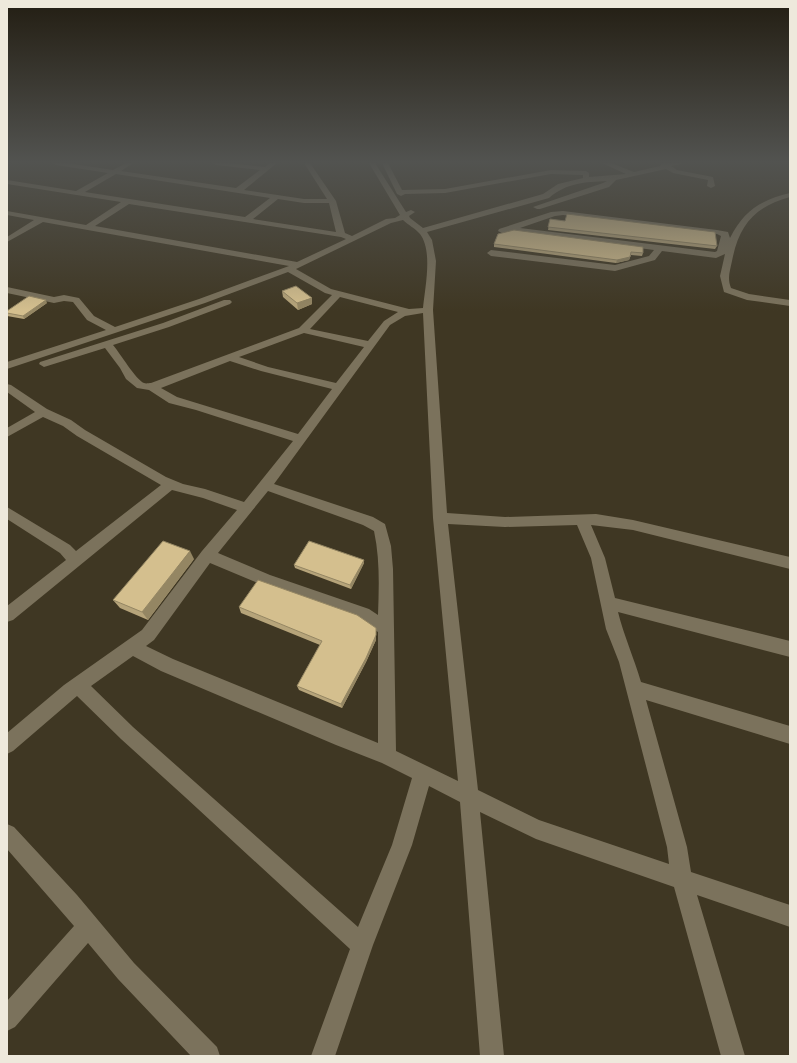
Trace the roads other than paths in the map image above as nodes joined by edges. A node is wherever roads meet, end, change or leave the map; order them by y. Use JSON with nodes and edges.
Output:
{"nodes":[{"id":1,"x":7,"y":213,"type":"edge"},
{"id":2,"x":110,"y":213,"type":"edge"},
{"id":3,"x":201,"y":213,"type":"edge"},
{"id":4,"x":256,"y":213,"type":"edge"},
{"id":5,"x":335,"y":213,"type":"edge"},
{"id":6,"x":407,"y":213,"type":"edge"},
{"id":7,"x":410,"y":213,"type":"edge"},
{"id":8,"x":474,"y":213,"type":"edge"},
{"id":9,"x":519,"y":213,"type":"edge"},
{"id":10,"x":551,"y":213,"type":"edge"},
{"id":11,"x":752,"y":213,"type":"edge"},
{"id":12,"x":554,"y":214,"type":"junction"},
{"id":13,"x":508,"y":216,"type":"dead end"},
{"id":14,"x":42,"y":219,"type":"junction"},
{"id":15,"x":247,"y":220,"type":"junction"},
{"id":16,"x":416,"y":226,"type":"junction"},
{"id":17,"x":88,"y":227,"type":"junction"},
{"id":18,"x":341,"y":235,"type":"junction"},
{"id":19,"x":354,"y":238,"type":"junction"},
{"id":20,"x":7,"y":240,"type":"edge"},
{"id":21,"x":659,"y":248,"type":"junction"},
{"id":22,"x":491,"y":253,"type":"dead end"},
{"id":23,"x":295,"y":269,"type":"junction"},
{"id":24,"x":7,"y":290,"type":"edge"},
{"id":25,"x":338,"y":294,"type":"junction"},
{"id":26,"x":790,"y":304,"type":"edge"},
{"id":27,"x":428,"y":310,"type":"junction"},
{"id":28,"x":409,"y":312,"type":"junction"},
{"id":29,"x":114,"y":330,"type":"junction"},
{"id":30,"x":303,"y":330,"type":"junction"},
{"id":31,"x":108,"y":344,"type":"junction"},
{"id":32,"x":371,"y":345,"type":"junction"},
{"id":33,"x":232,"y":356,"type":"junction"},
{"id":34,"x":7,"y":366,"type":"edge"},
{"id":35,"x":7,"y":376,"type":"edge"},
{"id":36,"x":7,"y":387,"type":"edge"},
{"id":37,"x":152,"y":387,"type":"junction"},
{"id":38,"x":338,"y":387,"type":"junction"},
{"id":39,"x":43,"y":412,"type":"junction"},
{"id":40,"x":7,"y":433,"type":"edge"},
{"id":41,"x":300,"y":439,"type":"junction"},
{"id":42,"x":171,"y":484,"type":"junction"},
{"id":43,"x":265,"y":485,"type":"junction"},
{"id":44,"x":245,"y":508,"type":"junction"},
{"id":45,"x":8,"y":514,"type":"edge"},
{"id":46,"x":440,"y":518,"type":"junction"},
{"id":47,"x":582,"y":520,"type":"junction"},
{"id":48,"x":207,"y":556,"type":"junction"},
{"id":49,"x":76,"y":560,"type":"junction"},
{"id":50,"x":790,"y":563,"type":"edge"},
{"id":51,"x":609,"y":603,"type":"junction"},
{"id":52,"x":7,"y":614,"type":"edge"},
{"id":53,"x":386,"y":628,"type":"junction"},
{"id":54,"x":132,"y":647,"type":"junction"},
{"id":55,"x":790,"y":649,"type":"edge"},
{"id":56,"x":78,"y":685,"type":"junction"},
{"id":57,"x":633,"y":688,"type":"junction"},
{"id":58,"x":790,"y":735,"type":"edge"},
{"id":59,"x":7,"y":745,"type":"edge"},
{"id":60,"x":387,"y":756,"type":"junction"},
{"id":61,"x":423,"y":773,"type":"junction"},
{"id":62,"x":469,"y":797,"type":"junction"},
{"id":63,"x":7,"y":834,"type":"edge"},
{"id":64,"x":682,"y":878,"type":"junction"},
{"id":65,"x":790,"y":916,"type":"edge"},
{"id":66,"x":88,"y":926,"type":"junction"},
{"id":67,"x":362,"y":945,"type":"junction"},
{"id":68,"x":7,"y":1018,"type":"edge"},
{"id":69,"x":208,"y":1056,"type":"edge"},
{"id":70,"x":323,"y":1056,"type":"edge"},
{"id":71,"x":492,"y":1056,"type":"edge"},
{"id":72,"x":733,"y":1056,"type":"edge"}],
"edges":[{"from":1,"to":14,"type":"street"},
{"from":2,"to":17,"type":"street"},
{"from":3,"to":15,"type":"street"},
{"from":4,"to":15,"type":"street"},
{"from":5,"to":18,"type":"street"},
{"from":6,"to":16,"type":"street"},
{"from":7,"to":16,"type":"street"},
{"from":8,"to":16,"type":"street"},
{"from":9,"to":13,"type":"street"},
{"from":10,"to":12,"type":"street"},
{"from":11,"to":26,"type":"street"},
{"from":12,"to":21,"type":"street"},
{"from":12,"to":21,"type":"street"},
{"from":14,"to":17,"type":"street"},
{"from":14,"to":20,"type":"street"},
{"from":15,"to":18,"type":"street"},
{"from":16,"to":19,"type":"street"},
{"from":16,"to":23,"type":"street"},
{"from":16,"to":27,"type":"street"},
{"from":17,"to":23,"type":"street"},
{"from":18,"to":19,"type":"street"},
{"from":19,"to":23,"type":"street"},
{"from":21,"to":22,"type":"street"},
{"from":23,"to":25,"type":"street"},
{"from":23,"to":29,"type":"street"},
{"from":23,"to":31,"type":"street"},
{"from":24,"to":29,"type":"street"},
{"from":25,"to":28,"type":"street"},
{"from":25,"to":30,"type":"street"},
{"from":27,"to":28,"type":"street"},
{"from":27,"to":46,"type":"street"},
{"from":28,"to":32,"type":"street"},
{"from":29,"to":34,"type":"street"},
{"from":30,"to":32,"type":"street"},
{"from":30,"to":33,"type":"street"},
{"from":31,"to":35,"type":"street"},
{"from":31,"to":37,"type":"street"},
{"from":32,"to":38,"type":"street"},
{"from":33,"to":37,"type":"street"},
{"from":33,"to":38,"type":"street"},
{"from":36,"to":39,"type":"street"},
{"from":37,"to":41,"type":"street"},
{"from":38,"to":41,"type":"street"},
{"from":39,"to":40,"type":"street"},
{"from":39,"to":42,"type":"street"},
{"from":41,"to":43,"type":"street"},
{"from":42,"to":44,"type":"street"},
{"from":42,"to":49,"type":"street"},
{"from":43,"to":44,"type":"street"},
{"from":43,"to":53,"type":"street"},
{"from":44,"to":48,"type":"street"},
{"from":45,"to":49,"type":"street"},
{"from":46,"to":47,"type":"street"},
{"from":46,"to":62,"type":"street"},
{"from":47,"to":50,"type":"street"},
{"from":47,"to":51,"type":"street"},
{"from":48,"to":53,"type":"street"},
{"from":48,"to":54,"type":"street"},
{"from":49,"to":52,"type":"street"},
{"from":51,"to":55,"type":"street"},
{"from":51,"to":57,"type":"street"},
{"from":53,"to":60,"type":"street"},
{"from":54,"to":56,"type":"street"},
{"from":54,"to":60,"type":"street"},
{"from":56,"to":59,"type":"street"},
{"from":56,"to":67,"type":"street"},
{"from":57,"to":58,"type":"street"},
{"from":57,"to":64,"type":"street"},
{"from":60,"to":61,"type":"street"},
{"from":61,"to":62,"type":"street"},
{"from":61,"to":67,"type":"street"},
{"from":62,"to":64,"type":"street"},
{"from":62,"to":71,"type":"street"},
{"from":63,"to":66,"type":"street"},
{"from":64,"to":65,"type":"street"},
{"from":64,"to":72,"type":"street"},
{"from":66,"to":68,"type":"street"},
{"from":66,"to":69,"type":"street"},
{"from":67,"to":70,"type":"street"}]}
